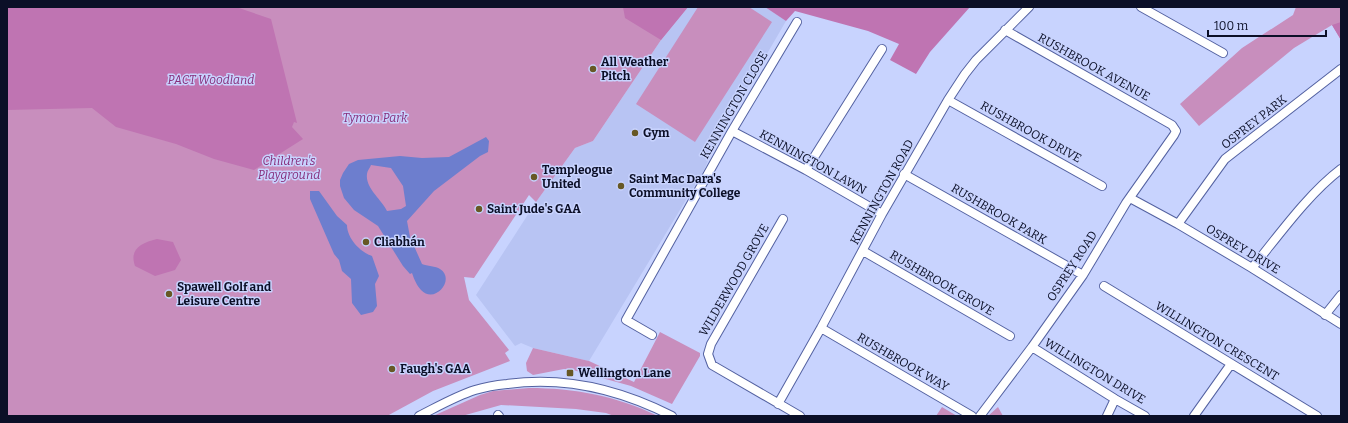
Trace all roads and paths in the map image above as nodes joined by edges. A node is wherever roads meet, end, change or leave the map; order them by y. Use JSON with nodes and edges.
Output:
{"nodes":[{"id":1,"x":1029,"y":7,"type":"edge"},
{"id":2,"x":1145,"y":8,"type":"edge"},
{"id":3,"x":797,"y":22,"type":"dead end"},
{"id":4,"x":1005,"y":30,"type":"junction"},
{"id":5,"x":882,"y":49,"type":"dead end"},
{"id":6,"x":1223,"y":53,"type":"dead end"},
{"id":7,"x":1341,"y":68,"type":"edge"},
{"id":8,"x":948,"y":100,"type":"junction"},
{"id":9,"x":1172,"y":125,"type":"joint"},
{"id":10,"x":732,"y":131,"type":"junction"},
{"id":11,"x":1341,"y":169,"type":"edge"},
{"id":12,"x":806,"y":170,"type":"junction"},
{"id":13,"x":904,"y":174,"type":"junction"},
{"id":14,"x":1102,"y":186,"type":"dead end"},
{"id":15,"x":1130,"y":198,"type":"junction"},
{"id":16,"x":882,"y":214,"type":"junction"},
{"id":17,"x":783,"y":219,"type":"dead end"},
{"id":18,"x":1178,"y":224,"type":"junction"},
{"id":19,"x":863,"y":251,"type":"junction"},
{"id":20,"x":1252,"y":268,"type":"junction"},
{"id":21,"x":1083,"y":275,"type":"junction"},
{"id":22,"x":1104,"y":286,"type":"dead end"},
{"id":23,"x":1341,"y":295,"type":"edge"},
{"id":24,"x":1325,"y":315,"type":"junction"},
{"id":25,"x":1341,"y":324,"type":"edge"},
{"id":26,"x":821,"y":328,"type":"junction"},
{"id":27,"x":652,"y":335,"type":"dead end"},
{"id":28,"x":1010,"y":336,"type":"dead end"},
{"id":29,"x":1032,"y":347,"type":"junction"},
{"id":30,"x":1232,"y":364,"type":"junction"},
{"id":31,"x":1115,"y":399,"type":"junction"},
{"id":32,"x":778,"y":404,"type":"junction"},
{"id":33,"x":420,"y":416,"type":"edge"},
{"id":34,"x":672,"y":416,"type":"edge"},
{"id":35,"x":800,"y":416,"type":"edge"},
{"id":36,"x":972,"y":416,"type":"edge"},
{"id":37,"x":980,"y":416,"type":"edge"},
{"id":38,"x":1107,"y":416,"type":"edge"},
{"id":39,"x":1145,"y":416,"type":"edge"},
{"id":40,"x":1194,"y":416,"type":"edge"},
{"id":41,"x":1318,"y":416,"type":"edge"}],
"edges":[{"from":1,"to":4,"type":"street","name":"KENNINGTON ROAD"},
{"from":2,"to":6,"type":"street"},
{"from":3,"to":10,"type":"street","name":"KENNINGTON CLOSE"},
{"from":4,"to":8,"type":"street","name":"KENNINGTON ROAD"},
{"from":4,"to":9,"type":"street","name":"RUSHBROOK AVENUE"},
{"from":5,"to":12,"type":"street"},
{"from":7,"to":18,"type":"street","name":"OSPREY PARK"},
{"from":8,"to":13,"type":"street","name":"KENNINGTON ROAD"},
{"from":8,"to":14,"type":"street","name":"RUSHBROOK DRIVE"},
{"from":9,"to":15,"type":"street","name":"OSPREY ROAD"},
{"from":10,"to":12,"type":"street","name":"KENNINGTON LAWN"},
{"from":10,"to":27,"type":"street","name":"KENNINGTON CLOSE"},
{"from":11,"to":20,"type":"street"},
{"from":12,"to":16,"type":"street","name":"KENNINGTON LAWN"},
{"from":13,"to":16,"type":"street","name":"KENNINGTON ROAD"},
{"from":13,"to":21,"type":"street","name":"RUSHBROOK PARK"},
{"from":15,"to":18,"type":"street","name":"OSPREY DRIVE"},
{"from":15,"to":21,"type":"street","name":"OSPREY ROAD"},
{"from":16,"to":19,"type":"street","name":"KENNINGTON ROAD"},
{"from":17,"to":32,"type":"street","name":"WILDERWOOD GROVE"},
{"from":18,"to":20,"type":"street","name":"OSPREY DRIVE"},
{"from":19,"to":26,"type":"street","name":"KENNINGTON ROAD"},
{"from":19,"to":28,"type":"street","name":"RUSHBROOK GROVE"},
{"from":20,"to":24,"type":"street","name":"OSPREY DRIVE"},
{"from":21,"to":29,"type":"street","name":"OSPREY ROAD"},
{"from":22,"to":30,"type":"street","name":"WILLINGTON CRESCENT"},
{"from":23,"to":24,"type":"street"},
{"from":24,"to":25,"type":"street","name":"OSPREY DRIVE"},
{"from":26,"to":32,"type":"street","name":"KENNINGTON ROAD"},
{"from":26,"to":36,"type":"street","name":"RUSHBROOK WAY"},
{"from":29,"to":31,"type":"street","name":"WILLINGTON DRIVE"},
{"from":29,"to":37,"type":"street","name":"OSPREY ROAD"},
{"from":30,"to":40,"type":"street"},
{"from":30,"to":41,"type":"street","name":"WILLINGTON CRESCENT"},
{"from":31,"to":38,"type":"street"},
{"from":31,"to":39,"type":"street","name":"WILLINGTON DRIVE"},
{"from":32,"to":35,"type":"street"},
{"from":33,"to":34,"type":"street"}]}
